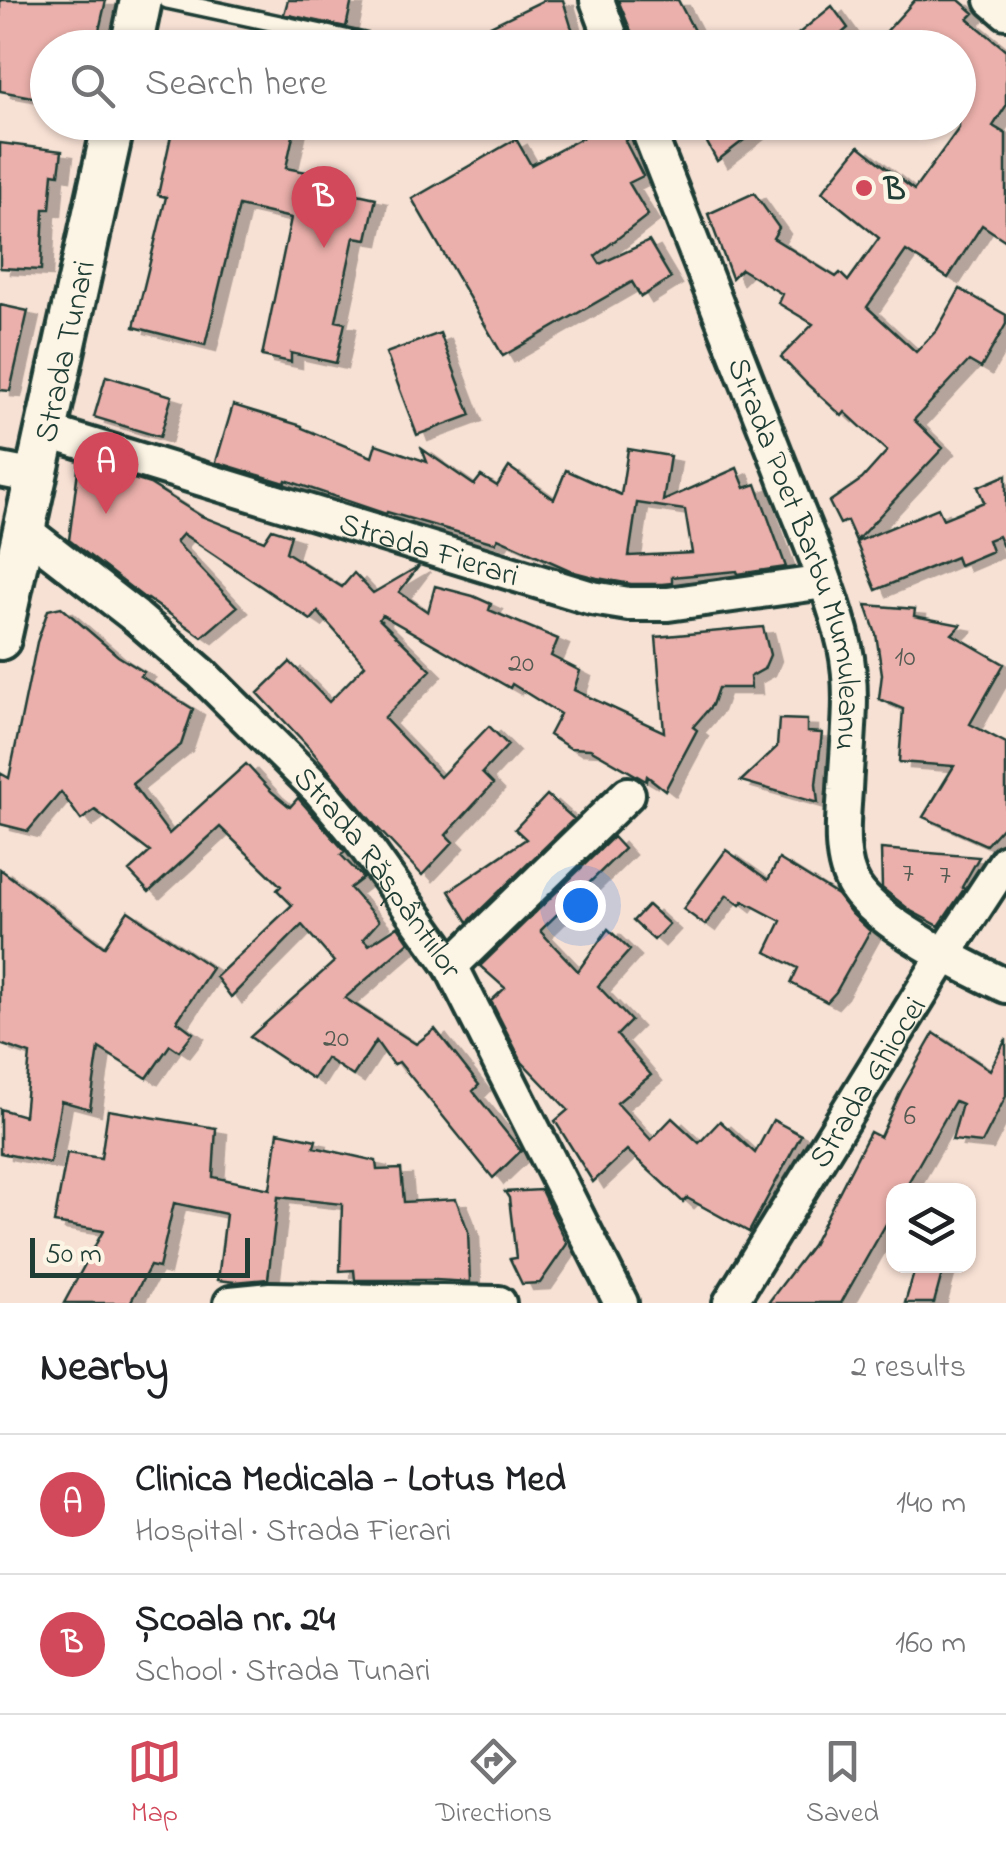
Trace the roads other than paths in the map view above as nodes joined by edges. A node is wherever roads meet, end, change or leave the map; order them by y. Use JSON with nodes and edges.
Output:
{"nodes":[{"id":1,"x":142,"y":0,"type":"edge"},
{"id":2,"x":167,"y":0,"type":"edge"},
{"id":3,"x":597,"y":0,"type":"edge"},
{"id":4,"x":992,"y":0,"type":"edge"},
{"id":5,"x":1006,"y":12,"type":"edge"},
{"id":6,"x":135,"y":30,"type":"edge"},
{"id":7,"x":308,"y":30,"type":"edge"},
{"id":8,"x":609,"y":30,"type":"edge"},
{"id":9,"x":110,"y":140,"type":"edge"},
{"id":10,"x":652,"y":140,"type":"edge"},
{"id":11,"x":45,"y":431,"type":"junction"},
{"id":12,"x":18,"y":474,"type":"edge"},
{"id":13,"x":24,"y":530,"type":"junction"},
{"id":14,"x":825,"y":582,"type":"junction"},
{"id":15,"x":0,"y":639,"type":"edge"},
{"id":16,"x":628,"y":794,"type":"dead end"},
{"id":17,"x":1006,"y":861,"type":"edge"},
{"id":18,"x":945,"y":954,"type":"junction"},
{"id":19,"x":451,"y":966,"type":"junction"},
{"id":20,"x":1006,"y":986,"type":"edge"},
{"id":21,"x":230,"y":1303,"type":"edge"},
{"id":22,"x":499,"y":1303,"type":"edge"},
{"id":23,"x":622,"y":1303,"type":"edge"},
{"id":24,"x":730,"y":1303,"type":"edge"}],
"edges":[{"from":1,"to":6,"type":"street"},
{"from":2,"to":7,"type":"lane"},
{"from":3,"to":8,"type":"street"},
{"from":4,"to":5,"type":"street"},
{"from":9,"to":11,"type":"street","name":"Strada Tunari"},
{"from":10,"to":14,"type":"street","name":"Strada Poet Barbu Mumuleanu"},
{"from":11,"to":12,"type":"street","name":"Strada Tunari"},
{"from":11,"to":14,"type":"street","name":"Strada Fierari"},
{"from":12,"to":13,"type":"street","name":"Strada Tunari"},
{"from":13,"to":15,"type":"street","name":"Strada Tunari"},
{"from":13,"to":19,"type":"street","name":"Strada Răspântiilor"},
{"from":14,"to":18,"type":"street","name":"Strada Poet Barbu Mumuleanu"},
{"from":16,"to":19,"type":"street"},
{"from":17,"to":18,"type":"street","name":"Strada Ghiocei"},
{"from":18,"to":20,"type":"street","name":"Strada Poet Barbu Mumuleanu"},
{"from":18,"to":24,"type":"street","name":"Strada Ghiocei"},
{"from":19,"to":23,"type":"street","name":"Strada Răspântiilor"},
{"from":21,"to":22,"type":"street"}]}
